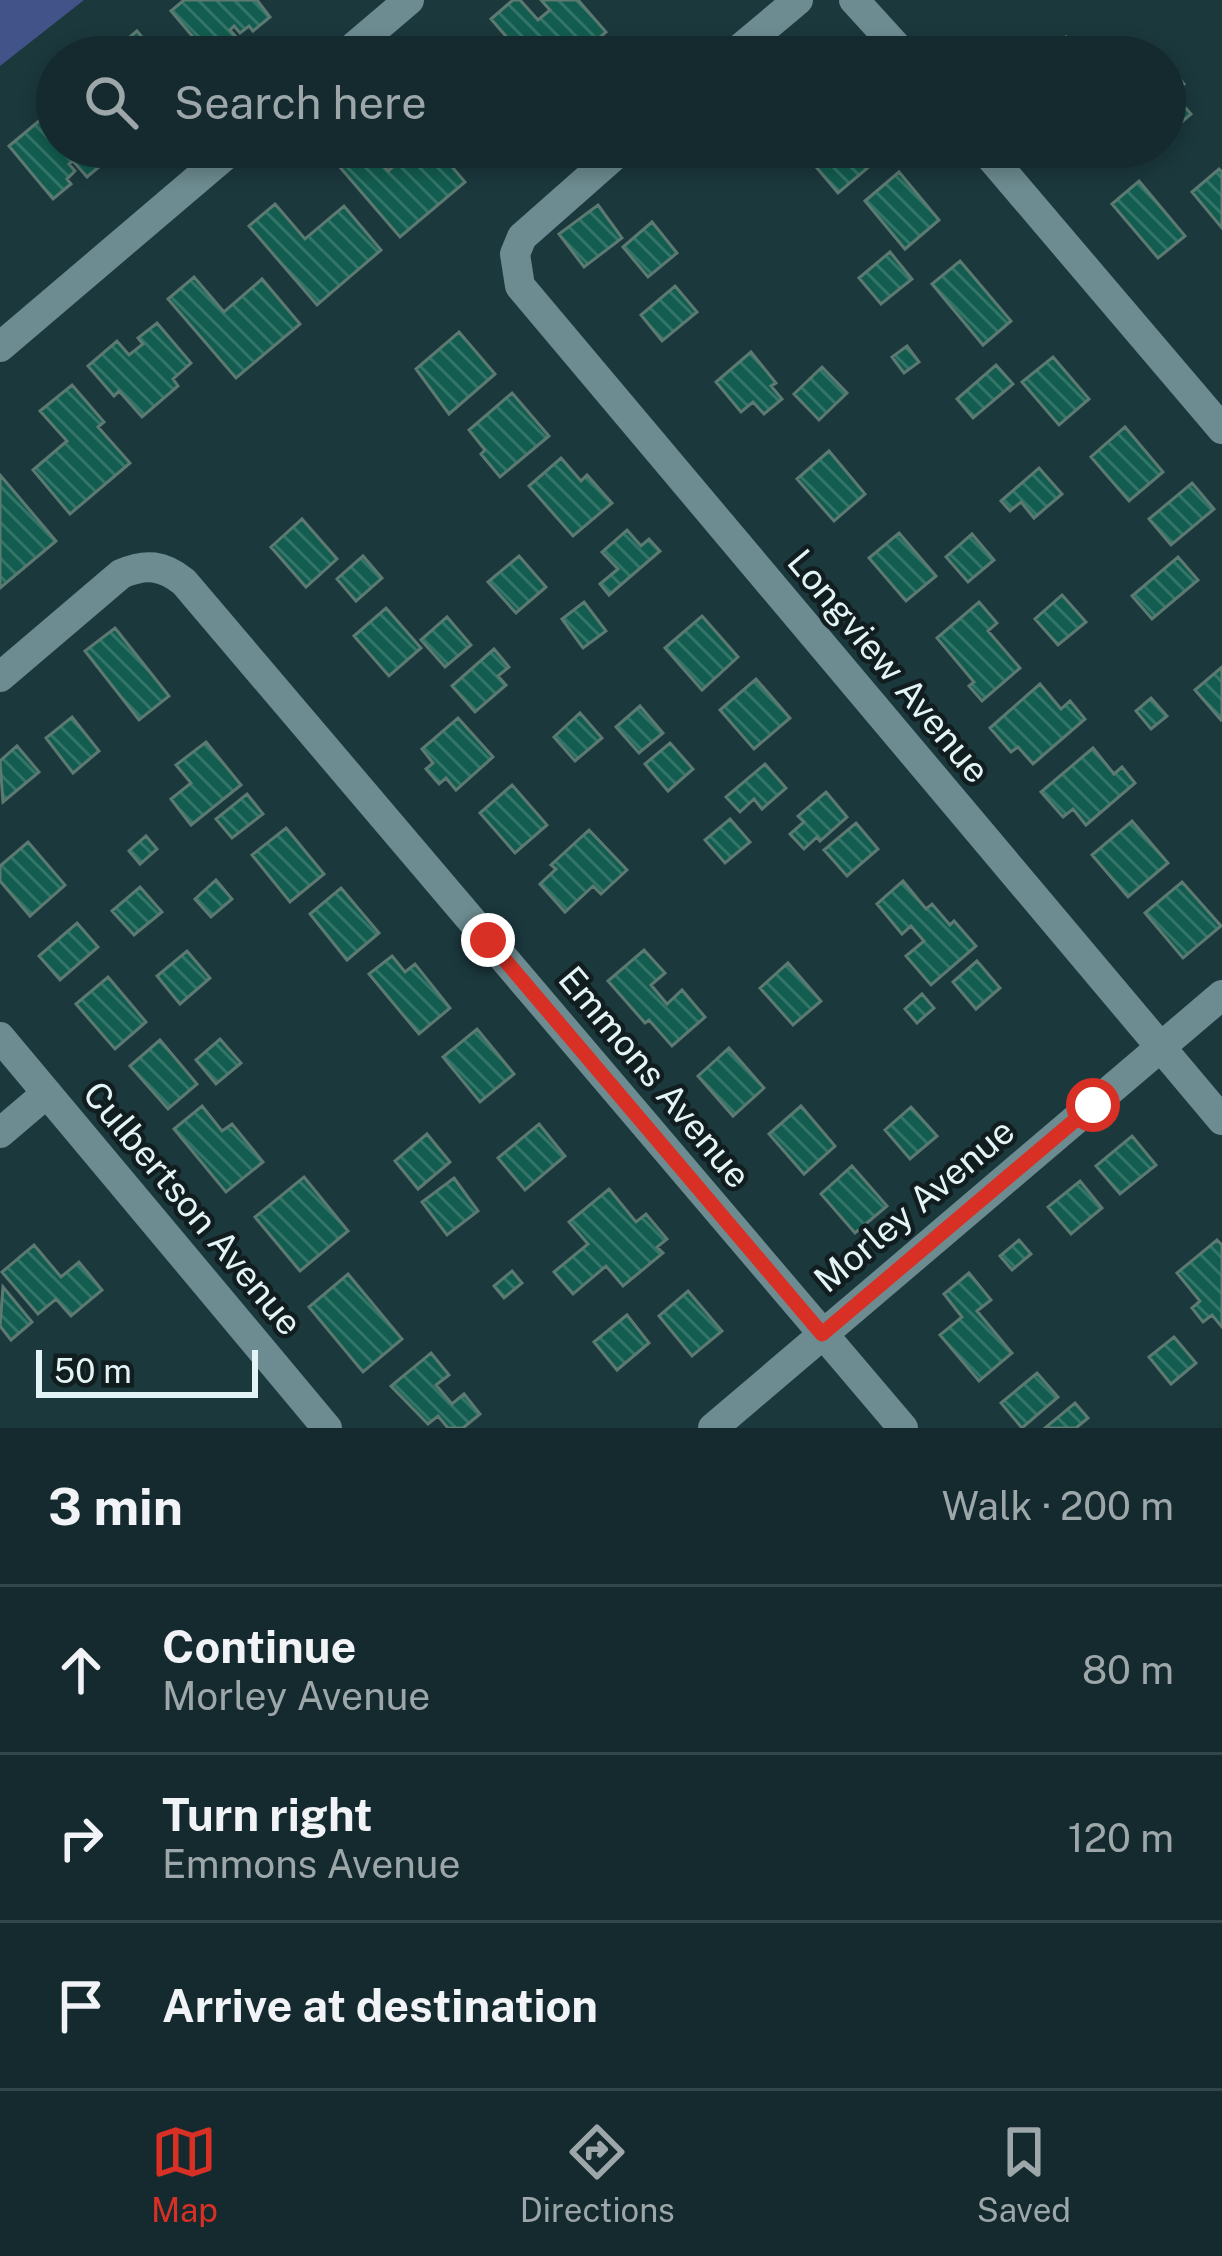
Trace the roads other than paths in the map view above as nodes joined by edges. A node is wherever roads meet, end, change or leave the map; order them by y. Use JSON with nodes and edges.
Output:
{"nodes":[{"id":1,"x":409,"y":0,"type":"edge"},
{"id":2,"x":798,"y":0,"type":"edge"},
{"id":3,"x":854,"y":0,"type":"edge"},
{"id":4,"x":366,"y":36,"type":"edge"},
{"id":5,"x":755,"y":36,"type":"edge"},
{"id":6,"x":887,"y":36,"type":"edge"},
{"id":7,"x":210,"y":168,"type":"edge"},
{"id":8,"x":599,"y":168,"type":"edge"},
{"id":9,"x":1000,"y":168,"type":"edge"},
{"id":10,"x":0,"y":347,"type":"edge"},
{"id":11,"x":1222,"y":428,"type":"edge"},
{"id":12,"x":0,"y":677,"type":"edge"},
{"id":13,"x":1222,"y":995,"type":"edge"},
{"id":14,"x":0,"y":1037,"type":"edge"},
{"id":15,"x":1160,"y":1047,"type":"junction"},
{"id":16,"x":47,"y":1094,"type":"junction"},
{"id":17,"x":1222,"y":1120,"type":"edge"},
{"id":18,"x":0,"y":1133,"type":"edge"},
{"id":19,"x":822,"y":1334,"type":"junction"},
{"id":20,"x":327,"y":1428,"type":"edge"},
{"id":21,"x":712,"y":1428,"type":"edge"},
{"id":22,"x":904,"y":1428,"type":"edge"}],
"edges":[{"from":1,"to":4,"type":"street"},
{"from":2,"to":5,"type":"street"},
{"from":3,"to":6,"type":"street"},
{"from":7,"to":10,"type":"street"},
{"from":8,"to":15,"type":"street","name":"Longview Avenue"},
{"from":9,"to":11,"type":"street"},
{"from":12,"to":19,"type":"street","name":"Emmons Avenue"},
{"from":13,"to":15,"type":"street","name":"Morley Avenue"},
{"from":14,"to":16,"type":"street","name":"Culbertson Avenue"},
{"from":15,"to":17,"type":"street","name":"Longview Avenue"},
{"from":15,"to":19,"type":"street","name":"Morley Avenue"},
{"from":16,"to":18,"type":"street"},
{"from":16,"to":20,"type":"street","name":"Culbertson Avenue"},
{"from":19,"to":21,"type":"street","name":"Morley Avenue"},
{"from":19,"to":22,"type":"street","name":"Emmons Avenue"}]}
